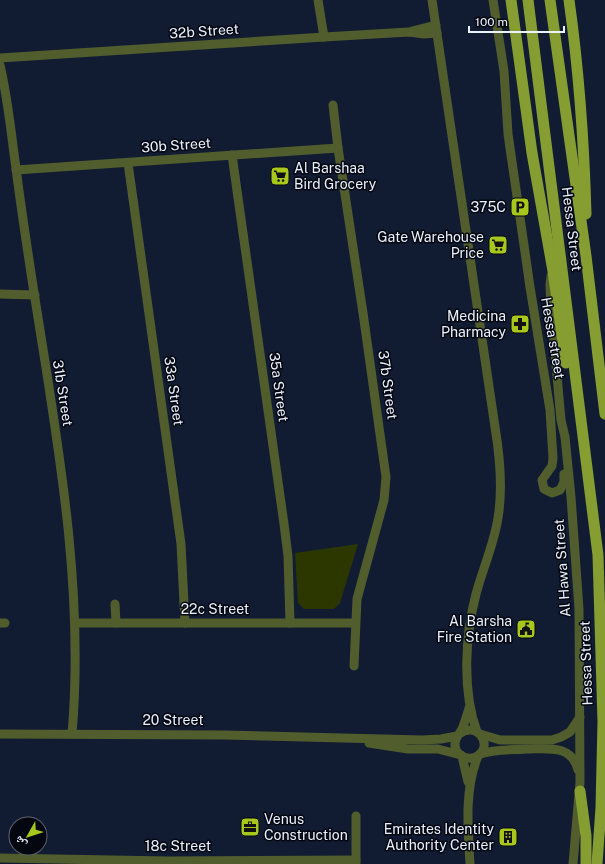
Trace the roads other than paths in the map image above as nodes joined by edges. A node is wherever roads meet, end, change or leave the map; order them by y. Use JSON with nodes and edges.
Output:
{"nodes":[{"id":1,"x":318,"y":0,"type":"edge"},
{"id":2,"x":432,"y":0,"type":"edge"},
{"id":3,"x":493,"y":0,"type":"edge"},
{"id":4,"x":503,"y":0,"type":"edge"},
{"id":5,"x":511,"y":0,"type":"edge"},
{"id":6,"x":528,"y":0,"type":"edge"},
{"id":7,"x":550,"y":0,"type":"edge"},
{"id":8,"x":569,"y":0,"type":"edge"},
{"id":9,"x":436,"y":29,"type":"junction"},
{"id":10,"x":324,"y":37,"type":"junction"},
{"id":11,"x":518,"y":52,"type":"junction"},
{"id":12,"x":3,"y":57,"type":"edge"},
{"id":13,"x":0,"y":65,"type":"edge"},
{"id":14,"x":6,"y":91,"type":"junction"},
{"id":15,"x":333,"y":105,"type":"dead end"},
{"id":16,"x":338,"y":148,"type":"junction"},
{"id":17,"x":232,"y":155,"type":"junction"},
{"id":18,"x":128,"y":163,"type":"junction"},
{"id":19,"x":16,"y":170,"type":"junction"},
{"id":20,"x":586,"y":256,"type":"junction"},
{"id":21,"x":553,"y":271,"type":"junction"},
{"id":22,"x":530,"y":288,"type":"joint"},
{"id":23,"x":34,"y":291,"type":"junction"},
{"id":24,"x":2,"y":294,"type":"edge"},
{"id":25,"x":548,"y":393,"type":"joint"},
{"id":26,"x":605,"y":414,"type":"edge"},
{"id":27,"x":561,"y":420,"type":"junction"},
{"id":28,"x":586,"y":461,"type":"junction"},
{"id":29,"x":115,"y":604,"type":"dead end"},
{"id":30,"x":116,"y":623,"type":"junction"},
{"id":31,"x":185,"y":623,"type":"junction"},
{"id":32,"x":290,"y":623,"type":"junction"},
{"id":33,"x":355,"y":623,"type":"junction"},
{"id":34,"x":76,"y":624,"type":"junction"},
{"id":35,"x":354,"y":666,"type":"dead end"},
{"id":36,"x":470,"y":705,"type":"junction"},
{"id":37,"x":580,"y":717,"type":"junction"},
{"id":38,"x":479,"y":733,"type":"junction"},
{"id":39,"x":0,"y":734,"type":"edge"},
{"id":40,"x":76,"y":734,"type":"junction"},
{"id":41,"x":458,"y":735,"type":"junction"},
{"id":42,"x":346,"y":739,"type":"junction"},
{"id":43,"x":479,"y":755,"type":"junction"},
{"id":44,"x":461,"y":756,"type":"junction"},
{"id":45,"x":580,"y":786,"type":"junction"},
{"id":46,"x":470,"y":787,"type":"junction"},
{"id":47,"x":356,"y":816,"type":"dead end"},
{"id":48,"x":0,"y":858,"type":"edge"},
{"id":49,"x":356,"y":862,"type":"edge"},
{"id":50,"x":470,"y":864,"type":"edge"},
{"id":51,"x":573,"y":864,"type":"edge"},
{"id":52,"x":586,"y":864,"type":"edge"},
{"id":53,"x":597,"y":864,"type":"edge"}],
"edges":[{"from":1,"to":10,"type":"street"},
{"from":2,"to":9,"type":"street"},
{"from":3,"to":22,"type":"street","name":"Hessa Street"},
{"from":4,"to":11,"type":"main road"},
{"from":5,"to":11,"type":"main road"},
{"from":6,"to":28,"type":"main road","name":"Hessa Street"},
{"from":7,"to":20,"type":"main road","name":"Hessa Street"},
{"from":8,"to":20,"type":"main road"},
{"from":9,"to":10,"type":"street","name":"32b Street"},
{"from":9,"to":36,"type":"street"},
{"from":10,"to":12,"type":"street","name":"32b Street"},
{"from":11,"to":21,"type":"main road","name":"Hessa Street"},
{"from":12,"to":14,"type":"street","name":"31b Street"},
{"from":13,"to":14,"type":"street","name":"31b Street"},
{"from":14,"to":19,"type":"street","name":"31b Street"},
{"from":15,"to":16,"type":"street","name":"37b Street"},
{"from":16,"to":17,"type":"street","name":"30b Street"},
{"from":16,"to":33,"type":"street","name":"37b Street"},
{"from":17,"to":18,"type":"street","name":"30b Street"},
{"from":17,"to":32,"type":"street","name":"35a Street"},
{"from":18,"to":19,"type":"street","name":"30b Street"},
{"from":18,"to":31,"type":"street","name":"33a Street"},
{"from":19,"to":23,"type":"street","name":"31b Street"},
{"from":20,"to":26,"type":"main road","name":"Hessa Street"},
{"from":21,"to":27,"type":"street","name":"Al Hawa Street"},
{"from":21,"to":28,"type":"main road","name":"Hessa Street"},
{"from":22,"to":25,"type":"street","name":"Hessa street"},
{"from":23,"to":24,"type":"street"},
{"from":23,"to":34,"type":"street","name":"31b Street"},
{"from":25,"to":27,"type":"street","name":"Hessa Street"},
{"from":27,"to":37,"type":"street","name":"Al Hawa Street"},
{"from":28,"to":53,"type":"main road","name":"Hessa Street"},
{"from":29,"to":30,"type":"street"},
{"from":30,"to":31,"type":"street","name":"22c Street"},
{"from":30,"to":34,"type":"street","name":"22c Street"},
{"from":31,"to":32,"type":"street","name":"22c Street"},
{"from":32,"to":33,"type":"street","name":"22c Street"},
{"from":33,"to":35,"type":"street","name":"37b Street"},
{"from":34,"to":40,"type":"street","name":"31b Street"},
{"from":36,"to":38,"type":"street"},
{"from":36,"to":41,"type":"street"},
{"from":37,"to":38,"type":"street"},
{"from":37,"to":45,"type":"street","name":"Al Hawa Street"},
{"from":38,"to":41,"type":"street"},
{"from":38,"to":43,"type":"street"},
{"from":39,"to":40,"type":"street","name":"20 Street"},
{"from":40,"to":42,"type":"street","name":"20 Street"},
{"from":41,"to":42,"type":"street","name":"20 Street"},
{"from":41,"to":44,"type":"street"},
{"from":42,"to":44,"type":"street","name":"20 Street"},
{"from":43,"to":44,"type":"street"},
{"from":43,"to":45,"type":"street"},
{"from":43,"to":46,"type":"street"},
{"from":44,"to":46,"type":"street"},
{"from":45,"to":51,"type":"street","name":"Al Hawa Street"},
{"from":45,"to":52,"type":"main road"},
{"from":46,"to":50,"type":"street"},
{"from":47,"to":49,"type":"street"},
{"from":48,"to":49,"type":"street","name":"18c Street"}]}
